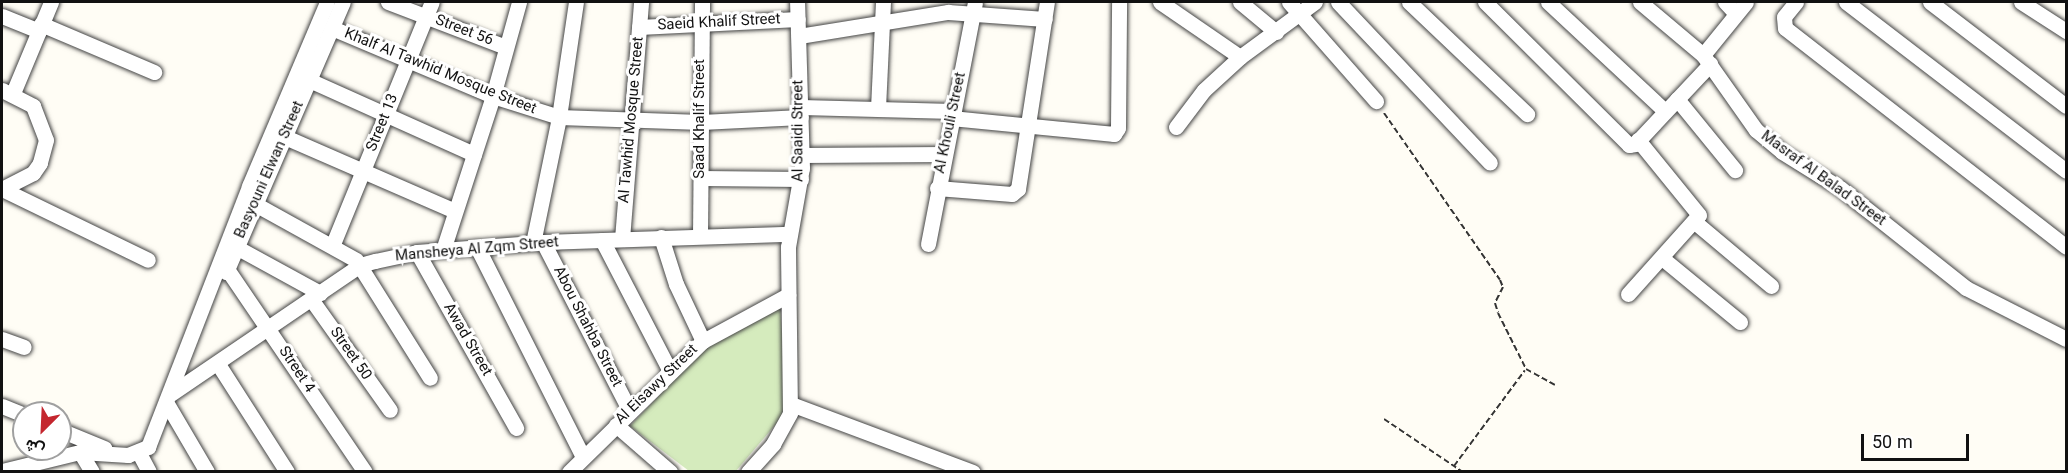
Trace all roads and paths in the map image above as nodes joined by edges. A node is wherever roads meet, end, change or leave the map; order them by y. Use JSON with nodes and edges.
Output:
{"nodes":[{"id":1,"x":51,"y":2,"type":"edge"},
{"id":2,"x":327,"y":2,"type":"edge"},
{"id":3,"x":343,"y":2,"type":"edge"},
{"id":4,"x":388,"y":2,"type":"edge"},
{"id":5,"x":432,"y":2,"type":"edge"},
{"id":6,"x":519,"y":2,"type":"edge"},
{"id":7,"x":576,"y":2,"type":"edge"},
{"id":8,"x":641,"y":2,"type":"edge"},
{"id":9,"x":702,"y":2,"type":"edge"},
{"id":10,"x":797,"y":2,"type":"edge"},
{"id":11,"x":883,"y":2,"type":"edge"},
{"id":12,"x":1047,"y":2,"type":"edge"},
{"id":13,"x":1119,"y":2,"type":"edge"},
{"id":14,"x":1160,"y":2,"type":"edge"},
{"id":15,"x":1240,"y":2,"type":"edge"},
{"id":16,"x":1289,"y":2,"type":"edge"},
{"id":17,"x":1315,"y":2,"type":"edge"},
{"id":18,"x":1338,"y":2,"type":"edge"},
{"id":19,"x":1409,"y":2,"type":"edge"},
{"id":20,"x":1485,"y":2,"type":"edge"},
{"id":21,"x":1548,"y":2,"type":"edge"},
{"id":22,"x":1640,"y":2,"type":"edge"},
{"id":23,"x":1725,"y":2,"type":"edge"},
{"id":24,"x":1796,"y":2,"type":"edge"},
{"id":25,"x":1846,"y":2,"type":"edge"},
{"id":26,"x":1930,"y":2,"type":"edge"},
{"id":27,"x":2021,"y":2,"type":"edge"},
{"id":28,"x":975,"y":7,"type":"edge"},
{"id":29,"x":1741,"y":8,"type":"edge"},
{"id":30,"x":1301,"y":14,"type":"junction"},
{"id":31,"x":2,"y":16,"type":"edge"},
{"id":32,"x":426,"y":16,"type":"junction"},
{"id":33,"x":798,"y":19,"type":"junction"},
{"id":34,"x":1045,"y":19,"type":"junction"},
{"id":35,"x":882,"y":21,"type":"junction"},
{"id":36,"x":702,"y":24,"type":"junction"},
{"id":37,"x":639,"y":27,"type":"junction"},
{"id":38,"x":40,"y":28,"type":"junction"},
{"id":39,"x":332,"y":28,"type":"junction"},
{"id":40,"x":2067,"y":31,"type":"edge"},
{"id":41,"x":1276,"y":32,"type":"junction"},
{"id":42,"x":799,"y":36,"type":"junction"},
{"id":43,"x":506,"y":47,"type":"junction"},
{"id":44,"x":1240,"y":57,"type":"junction"},
{"id":45,"x":1707,"y":59,"type":"junction"},
{"id":46,"x":409,"y":60,"type":"junction"},
{"id":47,"x":154,"y":72,"type":"dead end"},
{"id":48,"x":309,"y":80,"type":"junction"},
{"id":49,"x":7,"y":91,"type":"edge"},
{"id":50,"x":493,"y":96,"type":"junction"},
{"id":51,"x":1677,"y":99,"type":"junction"},
{"id":52,"x":1376,"y":101,"type":"joint"},
{"id":53,"x":2067,"y":106,"type":"edge"},
{"id":54,"x":878,"y":108,"type":"junction"},
{"id":55,"x":1665,"y":111,"type":"junction"},
{"id":56,"x":801,"y":112,"type":"junction"},
{"id":57,"x":1527,"y":114,"type":"dead end"},
{"id":58,"x":387,"y":115,"type":"junction"},
{"id":59,"x":952,"y":115,"type":"junction"},
{"id":60,"x":559,"y":117,"type":"junction"},
{"id":61,"x":632,"y":121,"type":"junction"},
{"id":62,"x":701,"y":122,"type":"junction"},
{"id":63,"x":1028,"y":127,"type":"junction"},
{"id":64,"x":1176,"y":127,"type":"dead end"},
{"id":65,"x":285,"y":137,"type":"junction"},
{"id":66,"x":1638,"y":140,"type":"junction"},
{"id":67,"x":474,"y":154,"type":"junction"},
{"id":68,"x":944,"y":154,"type":"junction"},
{"id":69,"x":802,"y":155,"type":"junction"},
{"id":70,"x":1490,"y":163,"type":"dead end"},
{"id":71,"x":1735,"y":170,"type":"dead end"},
{"id":72,"x":364,"y":171,"type":"junction"},
{"id":73,"x":2067,"y":171,"type":"edge"},
{"id":74,"x":701,"y":178,"type":"junction"},
{"id":75,"x":801,"y":179,"type":"junction"},
{"id":76,"x":937,"y":188,"type":"junction"},
{"id":77,"x":2,"y":189,"type":"edge"},
{"id":78,"x":255,"y":204,"type":"junction"},
{"id":79,"x":455,"y":211,"type":"junction"},
{"id":80,"x":1696,"y":223,"type":"junction"},
{"id":81,"x":790,"y":234,"type":"junction"},
{"id":82,"x":700,"y":236,"type":"junction"},
{"id":83,"x":661,"y":237,"type":"junction"},
{"id":84,"x":622,"y":239,"type":"junction"},
{"id":85,"x":602,"y":240,"type":"junction"},
{"id":86,"x":538,"y":243,"type":"junction"},
{"id":87,"x":333,"y":244,"type":"junction"},
{"id":88,"x":928,"y":244,"type":"dead end"},
{"id":89,"x":236,"y":247,"type":"junction"},
{"id":90,"x":477,"y":247,"type":"junction"},
{"id":91,"x":2067,"y":247,"type":"edge"},
{"id":92,"x":443,"y":250,"type":"junction"},
{"id":93,"x":417,"y":252,"type":"junction"},
{"id":94,"x":1662,"y":258,"type":"junction"},
{"id":95,"x":148,"y":260,"type":"dead end"},
{"id":96,"x":360,"y":266,"type":"junction"},
{"id":97,"x":227,"y":269,"type":"junction"},
{"id":98,"x":1771,"y":286,"type":"dead end"},
{"id":99,"x":1628,"y":294,"type":"dead end"},
{"id":100,"x":788,"y":295,"type":"junction"},
{"id":101,"x":315,"y":296,"type":"junction"},
{"id":102,"x":1740,"y":322,"type":"dead end"},
{"id":103,"x":268,"y":329,"type":"junction"},
{"id":104,"x":193,"y":336,"type":"junction"},
{"id":105,"x":2,"y":339,"type":"edge"},
{"id":106,"x":2067,"y":339,"type":"edge"},
{"id":107,"x":703,"y":341,"type":"junction"},
{"id":108,"x":24,"y":347,"type":"dead end"},
{"id":109,"x":218,"y":364,"type":"junction"},
{"id":110,"x":1526,"y":369,"type":"junction"},
{"id":111,"x":670,"y":371,"type":"junction"},
{"id":112,"x":430,"y":378,"type":"dead end"},
{"id":113,"x":1555,"y":385,"type":"dead end"},
{"id":114,"x":167,"y":398,"type":"junction"},
{"id":115,"x":791,"y":404,"type":"junction"},
{"id":116,"x":390,"y":410,"type":"dead end"},
{"id":117,"x":630,"y":411,"type":"junction"},
{"id":118,"x":1384,"y":419,"type":"dead end"},
{"id":119,"x":616,"y":425,"type":"junction"},
{"id":120,"x":516,"y":428,"type":"dead end"},
{"id":121,"x":72,"y":435,"type":"edge"},
{"id":122,"x":80,"y":452,"type":"junction"},
{"id":123,"x":117,"y":453,"type":"junction"},
{"id":124,"x":139,"y":453,"type":"junction"},
{"id":125,"x":583,"y":457,"type":"junction"},
{"id":126,"x":1454,"y":466,"type":"junction"},
{"id":127,"x":35,"y":467,"type":"edge"},
{"id":128,"x":2,"y":471,"type":"edge"},
{"id":129,"x":92,"y":471,"type":"edge"},
{"id":130,"x":149,"y":471,"type":"edge"},
{"id":131,"x":207,"y":471,"type":"edge"},
{"id":132,"x":287,"y":471,"type":"edge"},
{"id":133,"x":364,"y":471,"type":"edge"},
{"id":134,"x":569,"y":471,"type":"edge"},
{"id":135,"x":670,"y":471,"type":"edge"},
{"id":136,"x":748,"y":471,"type":"edge"},
{"id":137,"x":973,"y":471,"type":"edge"},
{"id":138,"x":1463,"y":471,"type":"edge"}],
"edges":[{"from":1,"to":38,"type":"street"},
{"from":2,"to":104,"type":"street","name":"Basyouni Elwan Street"},
{"from":3,"to":39,"type":"street","name":"Basyouni Elwan Street"},
{"from":4,"to":32,"type":"street","name":"Street 56"},
{"from":5,"to":32,"type":"street","name":"Street 13"},
{"from":6,"to":43,"type":"street"},
{"from":7,"to":60,"type":"street"},
{"from":8,"to":37,"type":"street","name":"Al Tawhid Mosque Street"},
{"from":9,"to":36,"type":"street","name":"Saad Khalif Street"},
{"from":10,"to":33,"type":"street","name":"Al Saaidi Street"},
{"from":11,"to":35,"type":"street"},
{"from":12,"to":34,"type":"street"},
{"from":13,"to":63,"type":"street","name":"Khalf Al Tawhid Mosque Street"},
{"from":14,"to":44,"type":"street"},
{"from":15,"to":41,"type":"street"},
{"from":16,"to":30,"type":"street"},
{"from":17,"to":30,"type":"street"},
{"from":18,"to":70,"type":"street"},
{"from":19,"to":57,"type":"street"},
{"from":20,"to":66,"type":"street"},
{"from":21,"to":55,"type":"street"},
{"from":22,"to":45,"type":"street","name":"Masraf Al Balad Street"},
{"from":23,"to":29,"type":"street"},
{"from":24,"to":91,"type":"street"},
{"from":25,"to":73,"type":"street"},
{"from":26,"to":53,"type":"street"},
{"from":27,"to":40,"type":"street"},
{"from":28,"to":34,"type":"street"},
{"from":28,"to":35,"type":"street"},
{"from":28,"to":59,"type":"street","name":"Al Khouli Street"},
{"from":29,"to":45,"type":"street"},
{"from":30,"to":41,"type":"street"},
{"from":30,"to":52,"type":"street"},
{"from":31,"to":38,"type":"street"},
{"from":32,"to":43,"type":"street","name":"Street 56"},
{"from":32,"to":46,"type":"street","name":"Street 13"},
{"from":33,"to":36,"type":"street","name":"Saeid Khalif Street"},
{"from":33,"to":42,"type":"street","name":"Al Saaidi Street"},
{"from":34,"to":63,"type":"street"},
{"from":35,"to":42,"type":"street"},
{"from":35,"to":54,"type":"street"},
{"from":36,"to":37,"type":"street","name":"Saeid Khalif Street"},
{"from":36,"to":62,"type":"street","name":"Saad Khalif Street"},
{"from":37,"to":61,"type":"street","name":"Al Tawhid Mosque Street"},
{"from":38,"to":47,"type":"street"},
{"from":38,"to":49,"type":"street"},
{"from":39,"to":46,"type":"street","name":"Khalf Al Tawhid Mosque Street"},
{"from":39,"to":48,"type":"street","name":"Basyouni Elwan Street"},
{"from":41,"to":44,"type":"street"},
{"from":42,"to":56,"type":"street","name":"Al Saaidi Street"},
{"from":43,"to":50,"type":"street"},
{"from":44,"to":64,"type":"street"},
{"from":45,"to":51,"type":"street"},
{"from":45,"to":106,"type":"street","name":"Masraf Al Balad Street"},
{"from":46,"to":50,"type":"street","name":"Khalf Al Tawhid Mosque Street"},
{"from":46,"to":58,"type":"street","name":"Street 13"},
{"from":48,"to":58,"type":"street"},
{"from":48,"to":65,"type":"street","name":"Basyouni Elwan Street"},
{"from":49,"to":77,"type":"street"},
{"from":50,"to":60,"type":"street","name":"Khalf Al Tawhid Mosque Street"},
{"from":50,"to":67,"type":"street"},
{"from":51,"to":55,"type":"street"},
{"from":51,"to":71,"type":"street"},
{"from":52,"to":110,"type":"path"},
{"from":54,"to":56,"type":"street","name":"Khalf Al Tawhid Mosque Street"},
{"from":54,"to":59,"type":"street","name":"Khalf Al Tawhid Mosque Street"},
{"from":55,"to":66,"type":"street"},
{"from":56,"to":62,"type":"street","name":"Khalf Al Tawhid Mosque Street"},
{"from":56,"to":69,"type":"street","name":"Al Saaidi Street"},
{"from":58,"to":67,"type":"street"},
{"from":58,"to":72,"type":"street","name":"Street 13"},
{"from":59,"to":63,"type":"street","name":"Khalf Al Tawhid Mosque Street"},
{"from":59,"to":68,"type":"street","name":"Al Khouli Street"},
{"from":60,"to":61,"type":"street","name":"Khalf Al Tawhid Mosque Street"},
{"from":60,"to":86,"type":"street"},
{"from":61,"to":62,"type":"street","name":"Khalf Al Tawhid Mosque Street"},
{"from":61,"to":84,"type":"street","name":"Al Tawhid Mosque Street"},
{"from":62,"to":74,"type":"street","name":"Saad Khalif Street"},
{"from":63,"to":76,"type":"street"},
{"from":65,"to":72,"type":"street"},
{"from":65,"to":78,"type":"street","name":"Basyouni Elwan Street"},
{"from":66,"to":80,"type":"street"},
{"from":67,"to":79,"type":"street"},
{"from":68,"to":69,"type":"street"},
{"from":68,"to":76,"type":"street","name":"Al Khouli Street"},
{"from":69,"to":75,"type":"street","name":"Al Saaidi Street"},
{"from":72,"to":79,"type":"street"},
{"from":72,"to":87,"type":"street","name":"Street 13"},
{"from":74,"to":75,"type":"street"},
{"from":74,"to":82,"type":"street","name":"Saad Khalif Street"},
{"from":75,"to":81,"type":"street","name":"Al Saaidi Street"},
{"from":76,"to":88,"type":"street","name":"Al Khouli Street"},
{"from":77,"to":95,"type":"street"},
{"from":78,"to":87,"type":"street"},
{"from":78,"to":89,"type":"street","name":"Basyouni Elwan Street"},
{"from":79,"to":92,"type":"street"},
{"from":80,"to":94,"type":"street"},
{"from":80,"to":98,"type":"street"},
{"from":81,"to":82,"type":"street","name":"Mansheya Al Zqm Street"},
{"from":81,"to":100,"type":"street","name":"Al Saaidi Street"},
{"from":82,"to":83,"type":"street","name":"Mansheya Al Zqm Street"},
{"from":83,"to":84,"type":"street","name":"Mansheya Al Zqm Street"},
{"from":83,"to":107,"type":"street"},
{"from":84,"to":85,"type":"street","name":"Mansheya Al Zqm Street"},
{"from":85,"to":86,"type":"street","name":"Mansheya Al Zqm Street"},
{"from":85,"to":111,"type":"street"},
{"from":86,"to":90,"type":"street","name":"Mansheya Al Zqm Street"},
{"from":86,"to":117,"type":"street","name":"Abou Shahba Street"},
{"from":87,"to":96,"type":"street"},
{"from":89,"to":97,"type":"street","name":"Basyouni Elwan Street"},
{"from":89,"to":101,"type":"street"},
{"from":90,"to":92,"type":"street","name":"Mansheya Al Zqm Street"},
{"from":90,"to":125,"type":"street"},
{"from":92,"to":93,"type":"street","name":"Mansheya Al Zqm Street"},
{"from":93,"to":96,"type":"street","name":"Mansheya Al Zqm Street"},
{"from":93,"to":120,"type":"street","name":"Awad Street"},
{"from":94,"to":99,"type":"street"},
{"from":94,"to":102,"type":"street"},
{"from":96,"to":101,"type":"street","name":"Mansheya Al Zqm Street"},
{"from":96,"to":112,"type":"street"},
{"from":97,"to":103,"type":"street","name":"Street 4"},
{"from":97,"to":104,"type":"street","name":"Basyouni Elwan Street"},
{"from":100,"to":107,"type":"street","name":"Al Eisawy Street"},
{"from":100,"to":115,"type":"street","name":"Al Saaidi Street"},
{"from":101,"to":103,"type":"street","name":"Mansheya Al Zqm Street"},
{"from":101,"to":116,"type":"street","name":"Street 50"},
{"from":103,"to":109,"type":"street","name":"Mansheya Al Zqm Street"},
{"from":103,"to":133,"type":"street","name":"Street 4"},
{"from":104,"to":114,"type":"street","name":"Basyouni Elwan Street"},
{"from":105,"to":108,"type":"street"},
{"from":107,"to":111,"type":"street","name":"Al Eisawy Street"},
{"from":109,"to":114,"type":"street","name":"Mansheya Al Zqm Street"},
{"from":109,"to":132,"type":"street"},
{"from":110,"to":113,"type":"path"},
{"from":110,"to":126,"type":"path"},
{"from":111,"to":117,"type":"street","name":"Al Eisawy Street"},
{"from":114,"to":124,"type":"street","name":"Basyouni Elwan Street"},
{"from":114,"to":131,"type":"street"},
{"from":115,"to":136,"type":"street"},
{"from":115,"to":137,"type":"street"},
{"from":117,"to":119,"type":"street","name":"Al Eisawy Street"},
{"from":118,"to":126,"type":"path"},
{"from":119,"to":125,"type":"street","name":"Al Eisawy Street"},
{"from":119,"to":135,"type":"street"},
{"from":121,"to":123,"type":"street"},
{"from":122,"to":123,"type":"street"},
{"from":122,"to":127,"type":"street"},
{"from":122,"to":129,"type":"street"},
{"from":123,"to":124,"type":"street"},
{"from":124,"to":130,"type":"street"},
{"from":125,"to":134,"type":"street","name":"Al Eisawy Street"},
{"from":126,"to":138,"type":"path"},
{"from":127,"to":128,"type":"street"}]}
